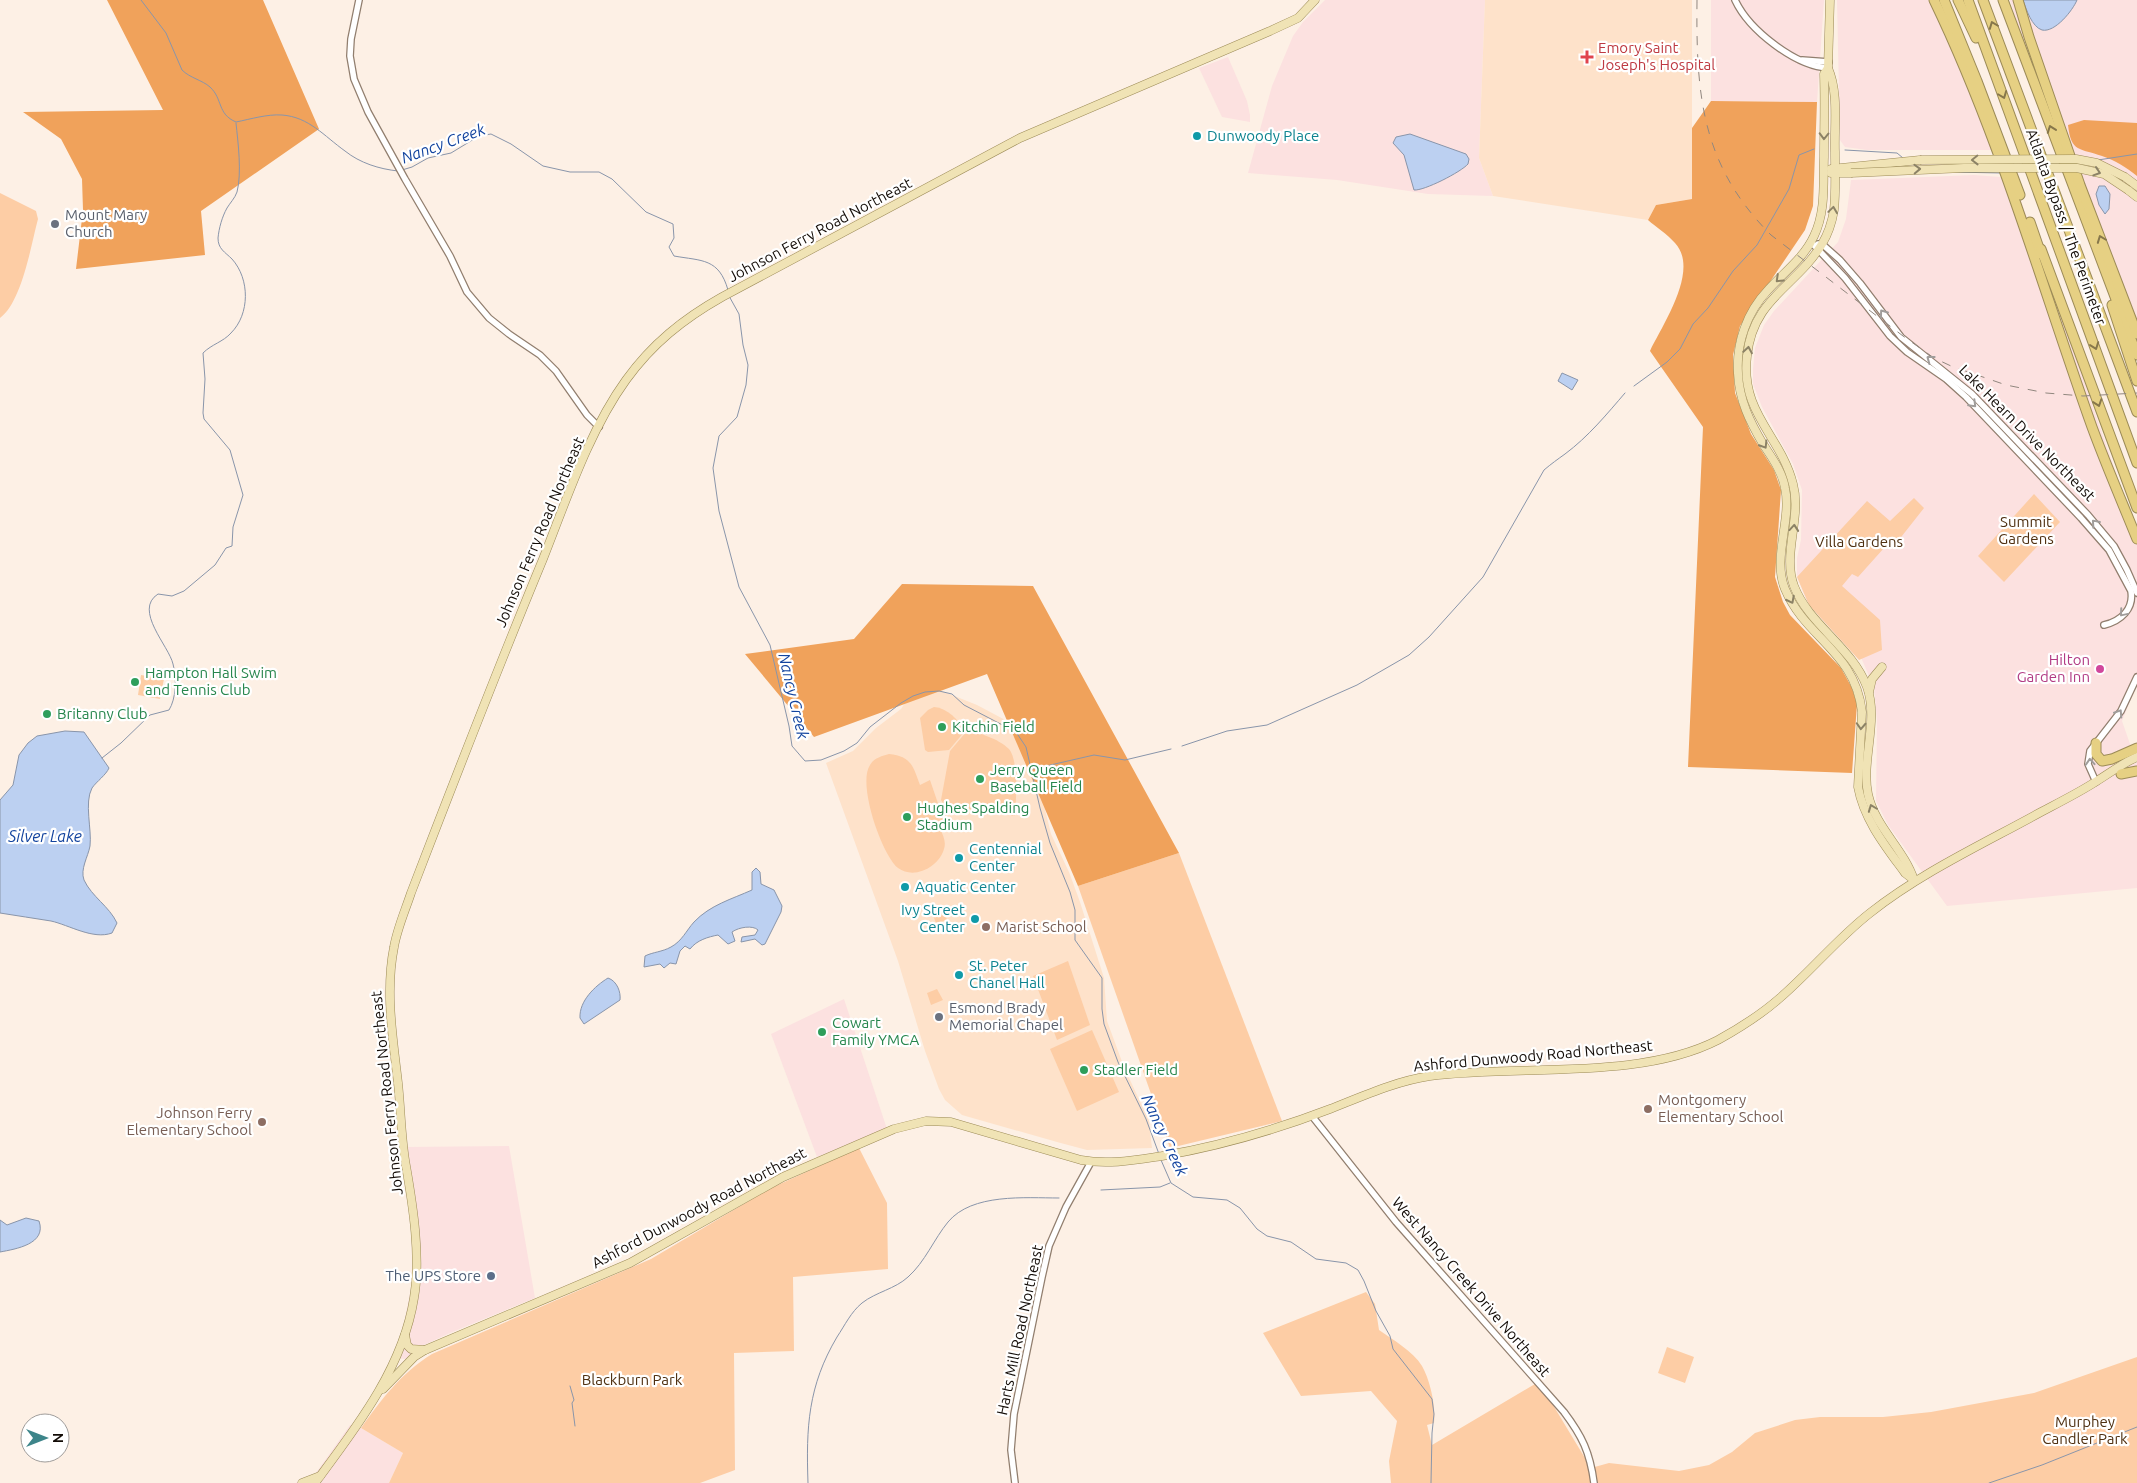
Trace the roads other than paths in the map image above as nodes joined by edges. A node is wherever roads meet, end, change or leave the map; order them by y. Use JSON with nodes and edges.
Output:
{"nodes":[{"id":1,"x":359,"y":0,"type":"edge"},
{"id":2,"x":1315,"y":0,"type":"edge"},
{"id":3,"x":1735,"y":0,"type":"edge"},
{"id":4,"x":1830,"y":0,"type":"edge"},
{"id":5,"x":1934,"y":0,"type":"edge"},
{"id":6,"x":1943,"y":0,"type":"edge"},
{"id":7,"x":1958,"y":0,"type":"edge"},
{"id":8,"x":1968,"y":0,"type":"edge"},
{"id":9,"x":1983,"y":0,"type":"edge"},
{"id":10,"x":2003,"y":0,"type":"edge"},
{"id":11,"x":2018,"y":2,"type":"edge"},
{"id":12,"x":1991,"y":63,"type":"junction"},
{"id":13,"x":1829,"y":65,"type":"junction"},
{"id":14,"x":1834,"y":149,"type":"junction"},
{"id":15,"x":1851,"y":170,"type":"junction"},
{"id":16,"x":1824,"y":171,"type":"junction"},
{"id":17,"x":1835,"y":171,"type":"junction"},
{"id":18,"x":2137,"y":186,"type":"edge"},
{"id":19,"x":2137,"y":197,"type":"edge"},
{"id":20,"x":2092,"y":241,"type":"junction"},
{"id":21,"x":1811,"y":242,"type":"junction"},
{"id":22,"x":2037,"y":243,"type":"junction"},
{"id":23,"x":1820,"y":247,"type":"junction"},
{"id":24,"x":2137,"y":334,"type":"edge"},
{"id":25,"x":2114,"y":350,"type":"junction"},
{"id":26,"x":2137,"y":355,"type":"edge"},
{"id":27,"x":2137,"y":381,"type":"edge"},
{"id":28,"x":2137,"y":394,"type":"edge"},
{"id":29,"x":2137,"y":412,"type":"edge"},
{"id":30,"x":599,"y":427,"type":"junction"},
{"id":31,"x":2137,"y":463,"type":"edge"},
{"id":32,"x":2115,"y":484,"type":"junction"},
{"id":33,"x":2137,"y":508,"type":"edge"},
{"id":34,"x":2137,"y":540,"type":"edge"},
{"id":35,"x":2137,"y":593,"type":"edge"},
{"id":36,"x":2104,"y":625,"type":"dead end"},
{"id":37,"x":1882,"y":667,"type":"dead end"},
{"id":38,"x":2137,"y":677,"type":"edge"},
{"id":39,"x":1869,"y":694,"type":"junction"},
{"id":40,"x":2096,"y":743,"type":"junction"},
{"id":41,"x":2137,"y":748,"type":"edge"},
{"id":42,"x":2137,"y":757,"type":"edge"},
{"id":43,"x":2137,"y":769,"type":"edge"},
{"id":44,"x":2121,"y":774,"type":"joint"},
{"id":45,"x":2096,"y":782,"type":"junction"},
{"id":46,"x":1914,"y":880,"type":"junction"},
{"id":47,"x":1312,"y":1116,"type":"junction"},
{"id":48,"x":1091,"y":1162,"type":"junction"},
{"id":49,"x":405,"y":1335,"type":"junction"},
{"id":50,"x":399,"y":1350,"type":"junction"},
{"id":51,"x":425,"y":1350,"type":"junction"},
{"id":52,"x":402,"y":1369,"type":"junction"},
{"id":53,"x":376,"y":1397,"type":"junction"},
{"id":54,"x":318,"y":1480,"type":"edge"},
{"id":55,"x":302,"y":1483,"type":"edge"},
{"id":56,"x":1015,"y":1483,"type":"edge"},
{"id":57,"x":1594,"y":1483,"type":"edge"}],
"edges":[{"from":1,"to":30,"type":"street"},
{"from":2,"to":30,"type":"main road","name":"Johnson Ferry Road Northeast"},
{"from":3,"to":13,"type":"street"},
{"from":4,"to":13,"type":"main road"},
{"from":5,"to":32,"type":"highway"},
{"from":6,"to":22,"type":"highway","bridge":true},
{"from":7,"to":12,"type":"highway"},
{"from":8,"to":12,"type":"highway","name":"Atlanta Bypass / The Perimeter"},
{"from":25,"to":9,"type":"highway","name":"Atlanta Bypass / The Perimeter","one_way":true},
{"from":20,"to":10,"type":"highway","one_way":true},
{"from":24,"to":11,"type":"highway","one_way":true},
{"from":12,"to":31,"type":"highway","name":"Atlanta Bypass / The Perimeter","one_way":true},
{"from":13,"to":14,"type":"main road"},
{"from":13,"to":16,"type":"main road","one_way":true},
{"from":14,"to":15,"type":"main road"},
{"from":14,"to":17,"type":"main road"},
{"from":15,"to":17,"type":"main road"},
{"from":18,"to":15,"type":"main road","one_way":true,"bridge":true},
{"from":15,"to":19,"type":"main road","one_way":true,"bridge":true},
{"from":16,"to":17,"type":"main road"},
{"from":16,"to":21,"type":"main road"},
{"from":23,"to":17,"type":"main road","one_way":true},
{"from":20,"to":26,"type":"highway"},
{"from":20,"to":27,"type":"highway"},
{"from":21,"to":23,"type":"street"},
{"from":21,"to":46,"type":"main road","one_way":true},
{"from":22,"to":32,"type":"highway"},
{"from":22,"to":33,"type":"highway","one_way":true},
{"from":35,"to":23,"type":"street","name":"Lake Hearn Drive Northeast","one_way":true},
{"from":23,"to":36,"type":"street","name":"Lake Hearn Drive Northeast","one_way":true},
{"from":39,"to":23,"type":"main road","one_way":true},
{"from":25,"to":28,"type":"highway"},
{"from":25,"to":29,"type":"highway","name":"Atlanta Bypass / The Perimeter"},
{"from":30,"to":49,"type":"main road","name":"Johnson Ferry Road Northeast"},
{"from":32,"to":34,"type":"highway"},
{"from":37,"to":39,"type":"main road"},
{"from":40,"to":38,"type":"street","one_way":true},
{"from":46,"to":39,"type":"main road","one_way":true},
{"from":40,"to":41,"type":"highway"},
{"from":45,"to":40,"type":"street","one_way":true},
{"from":42,"to":45,"type":"main road","name":"Ashford Dunwoody Road Northeast"},
{"from":43,"to":44,"type":"highway"},
{"from":44,"to":45,"type":"main road","name":"Ashford Dunwoody Road Northeast"},
{"from":45,"to":46,"type":"main road","name":"Ashford Dunwoody Road Northeast"},
{"from":46,"to":47,"type":"main road","name":"Ashford Dunwoody Road Northeast"},
{"from":47,"to":48,"type":"main road","name":"Ashford Dunwoody Road Northeast"},
{"from":47,"to":57,"type":"street","name":"West Nancy Creek Drive Northeast"},
{"from":48,"to":51,"type":"main road","name":"Ashford Dunwoody Road Northeast"},
{"from":48,"to":56,"type":"street","name":"Harts Mill Road Northeast"},
{"from":49,"to":50,"type":"main road","name":"Johnson Ferry Road Northeast"},
{"from":49,"to":51,"type":"main road"},
{"from":50,"to":52,"type":"main road"},
{"from":50,"to":53,"type":"main road","name":"Johnson Ferry Road Northeast"},
{"from":51,"to":52,"type":"main road","name":"Ashford Dunwoody Road Northeast"},
{"from":52,"to":53,"type":"main road","name":"Ashford Dunwoody Road Northeast"},
{"from":53,"to":54,"type":"main road"},
{"from":54,"to":55,"type":"main road"}]}
